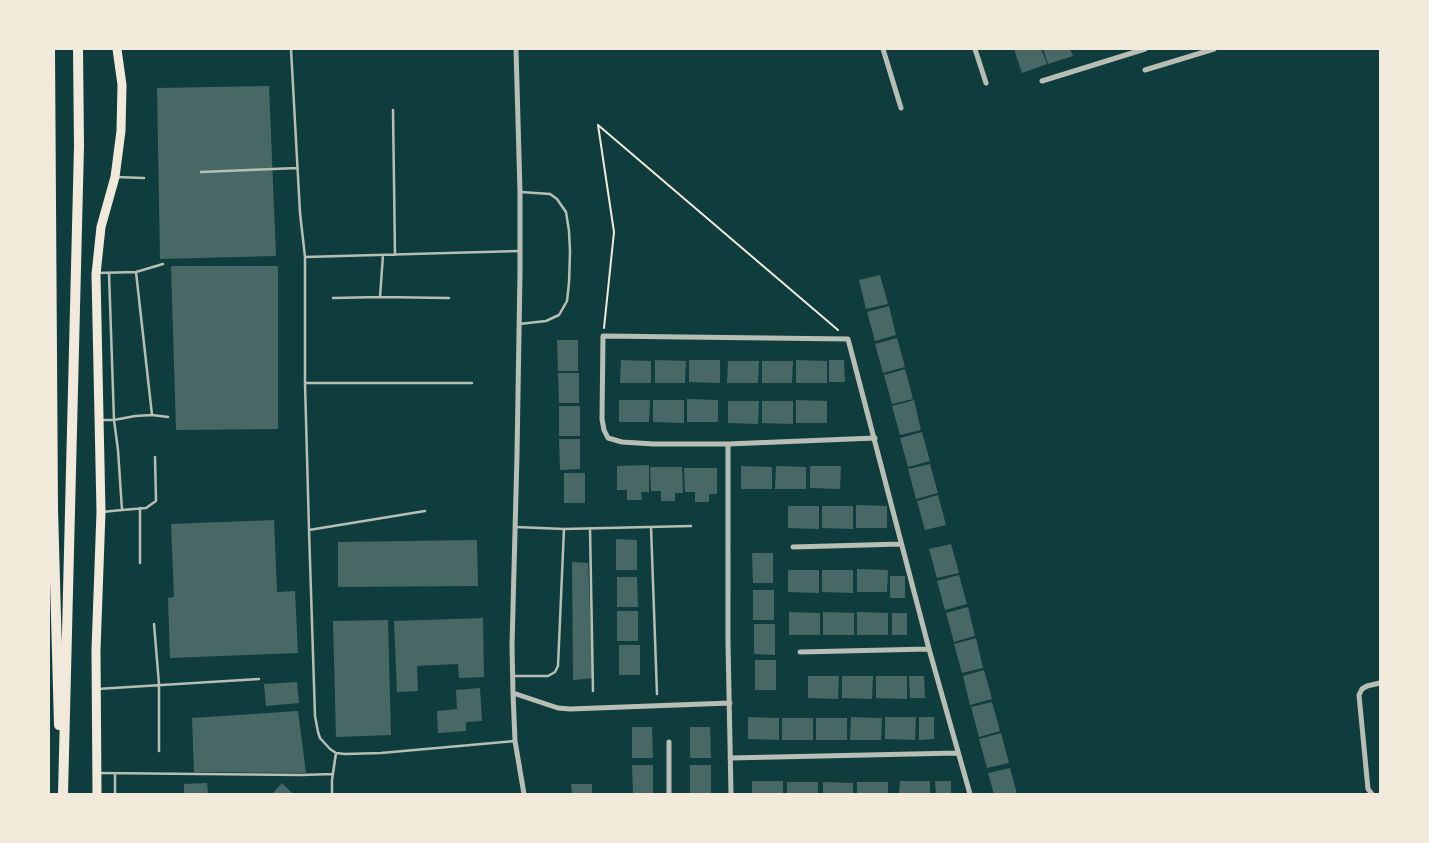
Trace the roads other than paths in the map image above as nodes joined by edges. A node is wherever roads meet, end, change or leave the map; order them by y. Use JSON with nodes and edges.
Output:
{"nodes":[{"id":1,"x":50,"y":49,"type":"edge"},
{"id":2,"x":78,"y":49,"type":"edge"},
{"id":3,"x":117,"y":49,"type":"edge"},
{"id":4,"x":291,"y":49,"type":"edge"},
{"id":5,"x":516,"y":49,"type":"edge"},
{"id":6,"x":883,"y":49,"type":"edge"},
{"id":7,"x":975,"y":49,"type":"edge"},
{"id":8,"x":1145,"y":49,"type":"edge"},
{"id":9,"x":1214,"y":49,"type":"edge"},
{"id":10,"x":1145,"y":70,"type":"dead end"},
{"id":11,"x":1042,"y":81,"type":"dead end"},
{"id":12,"x":986,"y":83,"type":"dead end"},
{"id":13,"x":901,"y":108,"type":"dead end"},
{"id":14,"x":393,"y":110,"type":"dead end"},
{"id":15,"x":297,"y":168,"type":"junction"},
{"id":16,"x":201,"y":172,"type":"dead end"},
{"id":17,"x":115,"y":177,"type":"junction"},
{"id":18,"x":144,"y":178,"type":"dead end"},
{"id":19,"x":520,"y":192,"type":"junction"},
{"id":20,"x":519,"y":251,"type":"junction"},
{"id":21,"x":396,"y":254,"type":"junction"},
{"id":22,"x":383,"y":255,"type":"junction"},
{"id":23,"x":305,"y":257,"type":"junction"},
{"id":24,"x":163,"y":264,"type":"dead end"},
{"id":25,"x":136,"y":272,"type":"junction"},
{"id":26,"x":108,"y":273,"type":"junction"},
{"id":27,"x":96,"y":274,"type":"junction"},
{"id":28,"x":380,"y":297,"type":"junction"},
{"id":29,"x":332,"y":298,"type":"dead end"},
{"id":30,"x":449,"y":298,"type":"dead end"},
{"id":31,"x":519,"y":324,"type":"junction"},
{"id":32,"x":305,"y":382,"type":"junction"},
{"id":33,"x":472,"y":383,"type":"dead end"},
{"id":34,"x":152,"y":415,"type":"junction"},
{"id":35,"x":168,"y":417,"type":"dead end"},
{"id":36,"x":98,"y":420,"type":"junction"},
{"id":37,"x":114,"y":420,"type":"junction"},
{"id":38,"x":874,"y":438,"type":"junction"},
{"id":39,"x":728,"y":444,"type":"junction"},
{"id":40,"x":155,"y":457,"type":"dead end"},
{"id":41,"x":140,"y":508,"type":"junction"},
{"id":42,"x":122,"y":510,"type":"junction"},
{"id":43,"x":425,"y":511,"type":"dead end"},
{"id":44,"x":101,"y":512,"type":"junction"},
{"id":45,"x":691,"y":526,"type":"dead end"},
{"id":46,"x":516,"y":527,"type":"junction"},
{"id":47,"x":651,"y":527,"type":"junction"},
{"id":48,"x":590,"y":528,"type":"junction"},
{"id":49,"x":564,"y":529,"type":"junction"},
{"id":50,"x":309,"y":530,"type":"junction"},
{"id":51,"x":901,"y":544,"type":"junction"},
{"id":52,"x":793,"y":547,"type":"dead end"},
{"id":53,"x":140,"y":563,"type":"dead end"},
{"id":54,"x":154,"y":624,"type":"dead end"},
{"id":55,"x":929,"y":649,"type":"junction"},
{"id":56,"x":800,"y":652,"type":"dead end"},
{"id":57,"x":513,"y":676,"type":"junction"},
{"id":58,"x":260,"y":678,"type":"dead end"},
{"id":59,"x":1380,"y":683,"type":"edge"},
{"id":60,"x":159,"y":684,"type":"junction"},
{"id":61,"x":96,"y":689,"type":"junction"},
{"id":62,"x":593,"y":691,"type":"dead end"},
{"id":63,"x":513,"y":693,"type":"junction"},
{"id":64,"x":657,"y":694,"type":"dead end"},
{"id":65,"x":730,"y":703,"type":"junction"},
{"id":66,"x":515,"y":741,"type":"junction"},
{"id":67,"x":669,"y":742,"type":"dead end"},
{"id":68,"x":159,"y":751,"type":"dead end"},
{"id":69,"x":958,"y":753,"type":"junction"},
{"id":70,"x":336,"y":754,"type":"junction"},
{"id":71,"x":730,"y":758,"type":"junction"},
{"id":72,"x":98,"y":773,"type":"junction"},
{"id":73,"x":115,"y":774,"type":"junction"},
{"id":74,"x":333,"y":774,"type":"junction"},
{"id":75,"x":62,"y":794,"type":"edge"},
{"id":76,"x":98,"y":794,"type":"edge"},
{"id":77,"x":115,"y":794,"type":"edge"},
{"id":78,"x":332,"y":794,"type":"edge"},
{"id":79,"x":524,"y":794,"type":"edge"},
{"id":80,"x":669,"y":794,"type":"edge"},
{"id":81,"x":731,"y":794,"type":"edge"},
{"id":82,"x":970,"y":794,"type":"edge"},
{"id":83,"x":1372,"y":794,"type":"edge"}],
"edges":[{"from":1,"to":75,"type":"highway"},
{"from":2,"to":75,"type":"highway"},
{"from":3,"to":17,"type":"highway"},
{"from":4,"to":15,"type":"lane"},
{"from":5,"to":19,"type":"street"},
{"from":6,"to":13,"type":"street"},
{"from":7,"to":12,"type":"street"},
{"from":8,"to":11,"type":"street"},
{"from":9,"to":10,"type":"street"},
{"from":14,"to":21,"type":"lane"},
{"from":15,"to":16,"type":"lane"},
{"from":15,"to":23,"type":"lane"},
{"from":17,"to":18,"type":"lane"},
{"from":17,"to":27,"type":"highway"},
{"from":19,"to":20,"type":"street"},
{"from":19,"to":31,"type":"lane"},
{"from":20,"to":21,"type":"lane"},
{"from":20,"to":31,"type":"street"},
{"from":21,"to":22,"type":"lane"},
{"from":22,"to":23,"type":"lane"},
{"from":22,"to":28,"type":"lane"},
{"from":23,"to":32,"type":"lane"},
{"from":24,"to":25,"type":"lane"},
{"from":25,"to":26,"type":"lane"},
{"from":25,"to":34,"type":"lane"},
{"from":26,"to":27,"type":"lane"},
{"from":26,"to":37,"type":"lane"},
{"from":27,"to":36,"type":"highway"},
{"from":28,"to":29,"type":"lane"},
{"from":28,"to":30,"type":"lane"},
{"from":31,"to":46,"type":"street"},
{"from":32,"to":33,"type":"lane"},
{"from":32,"to":50,"type":"lane"},
{"from":34,"to":35,"type":"lane"},
{"from":34,"to":37,"type":"lane"},
{"from":36,"to":37,"type":"lane"},
{"from":36,"to":44,"type":"highway"},
{"from":37,"to":42,"type":"lane"},
{"from":38,"to":39,"type":"street"},
{"from":38,"to":39,"type":"street"},
{"from":38,"to":51,"type":"street"},
{"from":39,"to":65,"type":"street"},
{"from":40,"to":41,"type":"lane"},
{"from":41,"to":42,"type":"lane"},
{"from":41,"to":53,"type":"lane"},
{"from":42,"to":44,"type":"lane"},
{"from":43,"to":50,"type":"lane"},
{"from":44,"to":61,"type":"highway"},
{"from":45,"to":47,"type":"lane"},
{"from":46,"to":49,"type":"lane"},
{"from":46,"to":57,"type":"street"},
{"from":47,"to":48,"type":"lane"},
{"from":47,"to":64,"type":"lane"},
{"from":48,"to":49,"type":"lane"},
{"from":48,"to":62,"type":"lane"},
{"from":49,"to":57,"type":"lane"},
{"from":50,"to":70,"type":"lane"},
{"from":51,"to":52,"type":"street"},
{"from":51,"to":55,"type":"street"},
{"from":54,"to":60,"type":"lane"},
{"from":55,"to":56,"type":"street"},
{"from":55,"to":69,"type":"street"},
{"from":57,"to":63,"type":"street"},
{"from":58,"to":60,"type":"lane"},
{"from":59,"to":83,"type":"street"},
{"from":60,"to":61,"type":"lane"},
{"from":60,"to":68,"type":"lane"},
{"from":61,"to":72,"type":"highway"},
{"from":63,"to":65,"type":"street"},
{"from":63,"to":66,"type":"street"},
{"from":65,"to":71,"type":"street"},
{"from":66,"to":70,"type":"lane"},
{"from":66,"to":79,"type":"street"},
{"from":67,"to":80,"type":"street"},
{"from":69,"to":71,"type":"street"},
{"from":69,"to":82,"type":"street"},
{"from":70,"to":74,"type":"lane"},
{"from":71,"to":81,"type":"street"},
{"from":72,"to":73,"type":"lane"},
{"from":72,"to":76,"type":"highway"},
{"from":73,"to":74,"type":"lane"},
{"from":73,"to":77,"type":"lane"},
{"from":74,"to":78,"type":"lane"}]}
